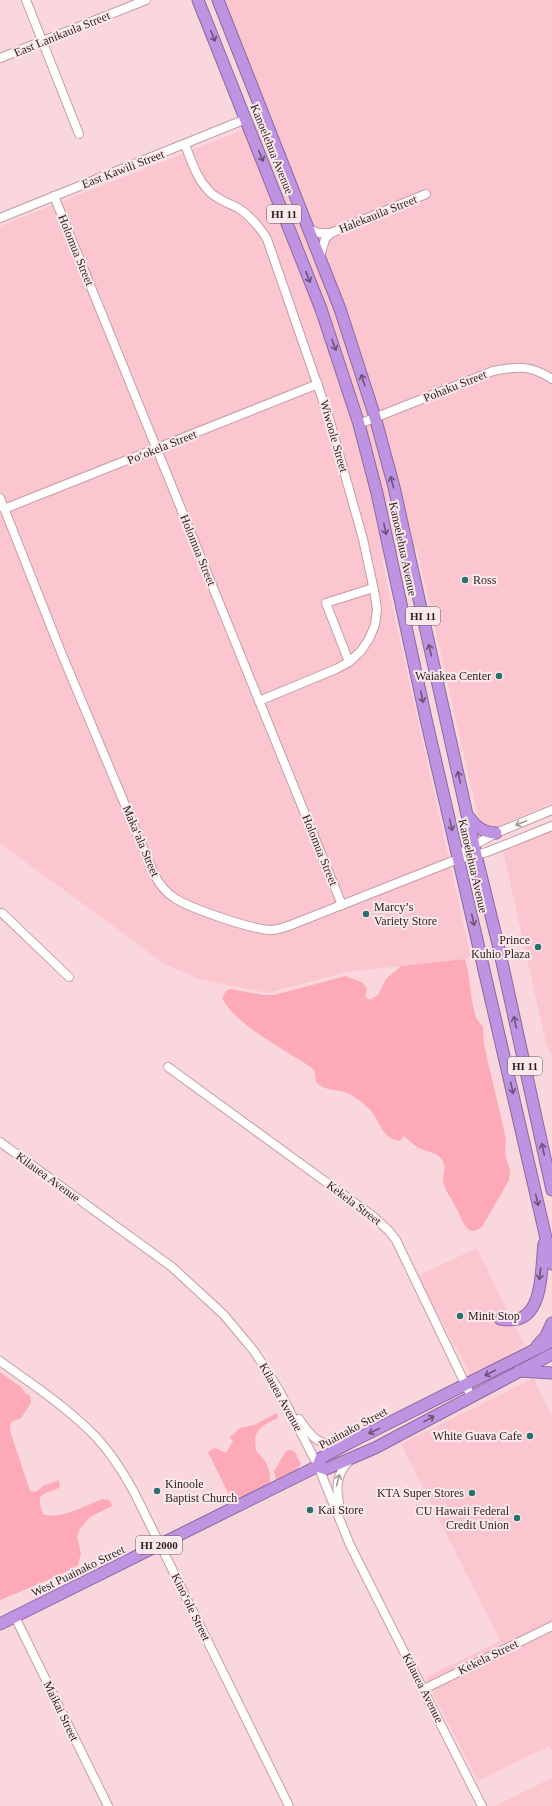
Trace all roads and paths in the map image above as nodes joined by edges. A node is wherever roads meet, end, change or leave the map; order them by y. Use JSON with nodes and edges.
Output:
{"nodes":[{"id":1,"x":26,"y":0,"type":"edge"},
{"id":2,"x":146,"y":0,"type":"edge"},
{"id":3,"x":198,"y":0,"type":"edge"},
{"id":4,"x":218,"y":0,"type":"edge"},
{"id":5,"x":42,"y":42,"type":"junction"},
{"id":6,"x":0,"y":58,"type":"edge"},
{"id":7,"x":255,"y":96,"type":"junction"},
{"id":8,"x":246,"y":120,"type":"junction"},
{"id":9,"x":270,"y":133,"type":"junction"},
{"id":10,"x":80,"y":134,"type":"dead end"},
{"id":11,"x":185,"y":145,"type":"junction"},
{"id":12,"x":426,"y":194,"type":"dead end"},
{"id":13,"x":54,"y":196,"type":"junction"},
{"id":14,"x":0,"y":218,"type":"edge"},
{"id":15,"x":308,"y":229,"type":"junction"},
{"id":16,"x":331,"y":233,"type":"junction"},
{"id":17,"x":320,"y":257,"type":"junction"},
{"id":18,"x":552,"y":379,"type":"edge"},
{"id":19,"x":318,"y":384,"type":"junction"},
{"id":20,"x":375,"y":417,"type":"junction"},
{"id":21,"x":359,"y":424,"type":"junction"},
{"id":22,"x":157,"y":450,"type":"junction"},
{"id":23,"x":0,"y":498,"type":"edge"},
{"id":24,"x":4,"y":509,"type":"junction"},
{"id":25,"x":374,"y":588,"type":"junction"},
{"id":26,"x":349,"y":662,"type":"junction"},
{"id":27,"x":259,"y":700,"type":"junction"},
{"id":28,"x":552,"y":810,"type":"edge"},
{"id":29,"x":468,"y":815,"type":"junction"},
{"id":30,"x":548,"y":827,"type":"edge"},
{"id":31,"x":496,"y":833,"type":"junction"},
{"id":32,"x":475,"y":850,"type":"junction"},
{"id":33,"x":458,"y":857,"type":"junction"},
{"id":34,"x":342,"y":905,"type":"junction"},
{"id":35,"x":0,"y":913,"type":"edge"},
{"id":36,"x":69,"y":977,"type":"dead end"},
{"id":37,"x":168,"y":1067,"type":"dead end"},
{"id":38,"x":0,"y":1142,"type":"edge"},
{"id":39,"x":552,"y":1190,"type":"edge"},
{"id":40,"x":545,"y":1235,"type":"junction"},
{"id":41,"x":552,"y":1264,"type":"edge"},
{"id":42,"x":500,"y":1320,"type":"dead end"},
{"id":43,"x":552,"y":1323,"type":"edge"},
{"id":44,"x":552,"y":1341,"type":"edge"},
{"id":45,"x":552,"y":1354,"type":"edge"},
{"id":46,"x":525,"y":1355,"type":"junction"},
{"id":47,"x":0,"y":1361,"type":"edge"},
{"id":48,"x":519,"y":1371,"type":"junction"},
{"id":49,"x":552,"y":1373,"type":"edge"},
{"id":50,"x":466,"y":1385,"type":"junction"},
{"id":51,"x":280,"y":1392,"type":"junction"},
{"id":52,"x":471,"y":1396,"type":"junction"},
{"id":53,"x":349,"y":1443,"type":"junction"},
{"id":54,"x":354,"y":1457,"type":"junction"},
{"id":55,"x":318,"y":1466,"type":"junction"},
{"id":56,"x":160,"y":1545,"type":"junction"},
{"id":57,"x":350,"y":1545,"type":"junction"},
{"id":58,"x":15,"y":1617,"type":"junction"},
{"id":59,"x":0,"y":1624,"type":"edge"},
{"id":60,"x":552,"y":1626,"type":"edge"},
{"id":61,"x":424,"y":1689,"type":"junction"},
{"id":62,"x":108,"y":1806,"type":"edge"},
{"id":63,"x":289,"y":1806,"type":"edge"},
{"id":64,"x":482,"y":1806,"type":"edge"}],
"edges":[{"from":1,"to":5,"type":"street"},
{"from":2,"to":5,"type":"street","name":"East Lanikaula Street"},
{"from":3,"to":8,"type":"highway","name":"Kanoelehua Avenue","number":"HI 11","one_way":true},
{"from":4,"to":7,"type":"highway","name":"Kanoelehua Avenue","number":"HI 11"},
{"from":5,"to":6,"type":"street","name":"East Lanikaula Street"},
{"from":5,"to":10,"type":"street"},
{"from":7,"to":8,"type":"highway"},
{"from":7,"to":9,"type":"highway","name":"Kanoelehua Avenue","number":"HI 11"},
{"from":8,"to":9,"type":"highway"},
{"from":8,"to":11,"type":"street","name":"East Kawili Street"},
{"from":8,"to":21,"type":"highway","name":"Kanoelehua Avenue","number":"HI 11","one_way":true},
{"from":9,"to":15,"type":"highway","name":"Kanoelehua Avenue","number":"HI 11"},
{"from":11,"to":13,"type":"street","name":"East Kawili Street"},
{"from":11,"to":19,"type":"street","name":"Wiwoole Street"},
{"from":12,"to":16,"type":"street","name":"Halekauila Street"},
{"from":13,"to":14,"type":"street","name":"East Kawili Street"},
{"from":13,"to":22,"type":"street","name":"Holomua Street"},
{"from":15,"to":16,"type":"street","name":"Halekauila Street"},
{"from":15,"to":17,"type":"highway","name":"Kanoelehua Avenue","number":"HI 11"},
{"from":16,"to":17,"type":"street","name":"Halekauila Street"},
{"from":20,"to":17,"type":"highway","name":"Kanoelehua Avenue","number":"HI 11","one_way":true},
{"from":18,"to":20,"type":"street","name":"Pohaku Street"},
{"from":19,"to":22,"type":"street","name":"Po‘okela Street"},
{"from":19,"to":25,"type":"street","name":"Wiwoole Street"},
{"from":20,"to":21,"type":"street","name":"Pohaku Street"},
{"from":29,"to":20,"type":"highway","name":"Kanoelehua Avenue","number":"HI 11","one_way":true},
{"from":21,"to":33,"type":"highway","name":"Kanoelehua Avenue","number":"HI 11","one_way":true},
{"from":22,"to":24,"type":"street","name":"Po‘okela Street"},
{"from":22,"to":27,"type":"street","name":"Holomua Street"},
{"from":23,"to":24,"type":"street","name":"Maka‘ala Street"},
{"from":24,"to":34,"type":"street","name":"Maka‘ala Street"},
{"from":25,"to":26,"type":"street","name":"Wiwoole Street"},
{"from":25,"to":26,"type":"street"},
{"from":26,"to":27,"type":"street","name":"Wiwoole Street"},
{"from":27,"to":34,"type":"street","name":"Holomua Street"},
{"from":28,"to":31,"type":"street","one_way":true},
{"from":29,"to":31,"type":"highway"},
{"from":29,"to":32,"type":"highway","name":"Kanoelehua Avenue","number":"HI 11"},
{"from":30,"to":32,"type":"street"},
{"from":31,"to":32,"type":"street"},
{"from":32,"to":33,"type":"street","name":"Maka‘ala Street"},
{"from":39,"to":32,"type":"highway","name":"Kanoelehua Avenue","number":"HI 11","one_way":true},
{"from":33,"to":34,"type":"street","name":"Maka‘ala Street"},
{"from":33,"to":40,"type":"highway","name":"Kanoelehua Avenue","number":"HI 11","one_way":true},
{"from":35,"to":36,"type":"street"},
{"from":37,"to":50,"type":"street","name":"Kekela Street"},
{"from":38,"to":51,"type":"street","name":"Kilauea Avenue"},
{"from":40,"to":41,"type":"highway","name":"Kanoelehua Avenue","number":"HI 11"},
{"from":40,"to":42,"type":"highway","one_way":true},
{"from":43,"to":46,"type":"highway"},
{"from":44,"to":46,"type":"highway","name":"Puainako Street","number":"HI 2000"},
{"from":45,"to":48,"type":"highway","name":"Puainako Street","number":"HI 2000"},
{"from":46,"to":50,"type":"highway","name":"Puainako Street","number":"HI 2000","one_way":true},
{"from":47,"to":56,"type":"street","name":"Kinoʻole Street"},
{"from":48,"to":49,"type":"highway"},
{"from":48,"to":52,"type":"highway","name":"Puainako Street","number":"HI 2000"},
{"from":50,"to":52,"type":"street","name":"Kekela Street"},
{"from":50,"to":53,"type":"highway","name":"Puainako Street","number":"HI 2000","one_way":true},
{"from":51,"to":53,"type":"street"},
{"from":51,"to":55,"type":"street","name":"Kilauea Avenue"},
{"from":54,"to":52,"type":"highway","name":"Puainako Street","number":"HI 2000","one_way":true},
{"from":53,"to":55,"type":"highway","name":"Puainako Street","number":"HI 2000"},
{"from":54,"to":55,"type":"highway","name":"Puainako Street","number":"HI 2000"},
{"from":57,"to":54,"type":"street","one_way":true},
{"from":55,"to":56,"type":"highway","name":"West Puainako Street","number":"HI 2000"},
{"from":55,"to":57,"type":"street","name":"Kilauea Avenue"},
{"from":56,"to":58,"type":"highway","name":"West Puainako Street","number":"HI 2000"},
{"from":56,"to":63,"type":"street","name":"Kinoʻole Street"},
{"from":57,"to":61,"type":"street","name":"Kilauea Avenue"},
{"from":58,"to":59,"type":"highway","name":"West Puainako Street","number":"HI 2000"},
{"from":58,"to":62,"type":"street","name":"Maikai Street"},
{"from":60,"to":61,"type":"street","name":"Kekela Street"},
{"from":61,"to":64,"type":"street","name":"Kilauea Avenue"}]}
